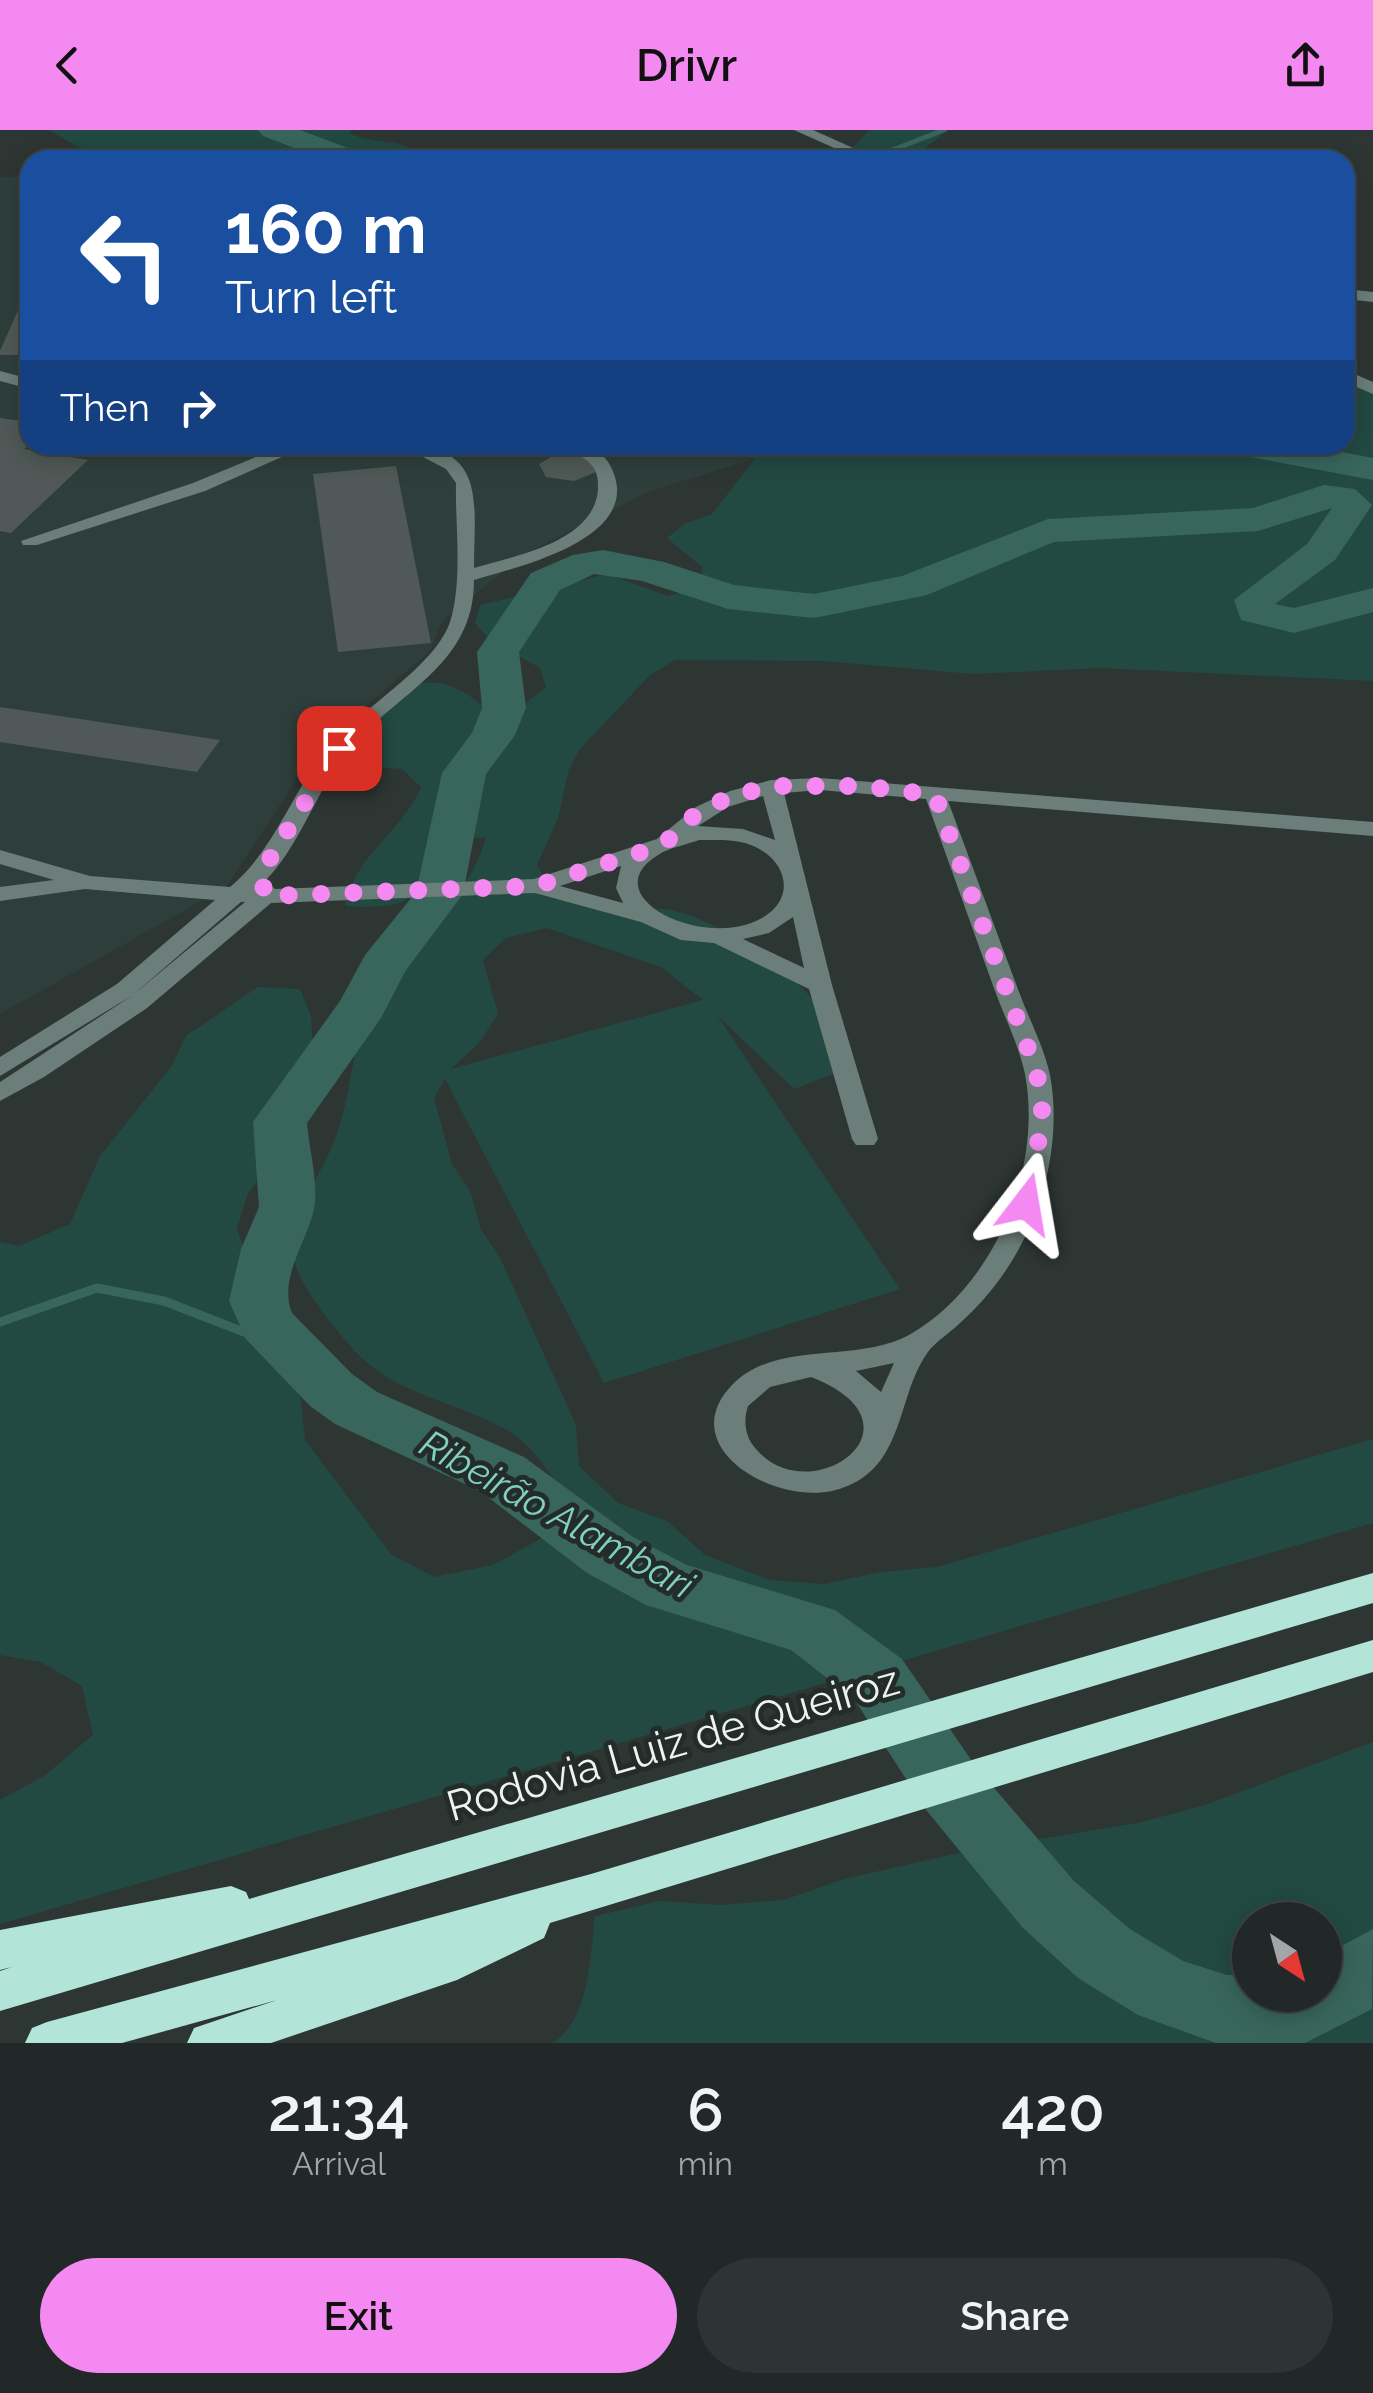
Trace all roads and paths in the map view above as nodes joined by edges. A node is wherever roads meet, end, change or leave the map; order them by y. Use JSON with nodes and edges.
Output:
{"nodes":[{"id":1,"x":802,"y":130,"type":"edge"},
{"id":2,"x":848,"y":150,"type":"edge"},
{"id":3,"x":276,"y":455,"type":"edge"},
{"id":4,"x":431,"y":455,"type":"edge"},
{"id":5,"x":593,"y":455,"type":"edge"},
{"id":6,"x":30,"y":541,"type":"dead end"},
{"id":7,"x":465,"y":577,"type":"junction"},
{"id":8,"x":771,"y":786,"type":"junction"},
{"id":9,"x":935,"y":795,"type":"junction"},
{"id":10,"x":1373,"y":829,"type":"edge"},
{"id":11,"x":668,"y":840,"type":"junction"},
{"id":12,"x":645,"y":851,"type":"junction"},
{"id":13,"x":0,"y":857,"type":"edge"},
{"id":14,"x":796,"y":879,"type":"junction"},
{"id":15,"x":88,"y":883,"type":"junction"},
{"id":16,"x":263,"y":884,"type":"junction"},
{"id":17,"x":524,"y":886,"type":"junction"},
{"id":18,"x":0,"y":894,"type":"edge"},
{"id":19,"x":238,"y":894,"type":"junction"},
{"id":20,"x":642,"y":915,"type":"junction"},
{"id":21,"x":718,"y":937,"type":"junction"},
{"id":22,"x":820,"y":985,"type":"junction"},
{"id":23,"x":0,"y":1068,"type":"edge"},
{"id":24,"x":0,"y":1093,"type":"edge"},
{"id":25,"x":865,"y":1139,"type":"dead end"},
{"id":26,"x":919,"y":1342,"type":"junction"},
{"id":27,"x":814,"y":1366,"type":"junction"},
{"id":28,"x":882,"y":1432,"type":"junction"},
{"id":29,"x":1373,"y":1588,"type":"edge"},
{"id":30,"x":1373,"y":1656,"type":"edge"},
{"id":31,"x":434,"y":1864,"type":"junction"},
{"id":32,"x":591,"y":1893,"type":"junction"},
{"id":33,"x":0,"y":1950,"type":"edge"},
{"id":34,"x":0,"y":1991,"type":"edge"},
{"id":35,"x":47,"y":2043,"type":"edge"},
{"id":36,"x":209,"y":2043,"type":"edge"}],
"edges":[{"from":1,"to":2,"type":"street"},
{"from":3,"to":6,"type":"street"},
{"from":4,"to":7,"type":"street"},
{"from":5,"to":7,"type":"street"},
{"from":7,"to":16,"type":"street"},
{"from":8,"to":9,"type":"street"},
{"from":8,"to":11,"type":"street"},
{"from":8,"to":14,"type":"street"},
{"from":9,"to":10,"type":"street"},
{"from":9,"to":26,"type":"street"},
{"from":11,"to":12,"type":"street"},
{"from":11,"to":14,"type":"street"},
{"from":12,"to":17,"type":"street"},
{"from":12,"to":20,"type":"street"},
{"from":13,"to":15,"type":"street"},
{"from":14,"to":21,"type":"street"},
{"from":14,"to":22,"type":"street"},
{"from":15,"to":18,"type":"street"},
{"from":15,"to":19,"type":"street"},
{"from":16,"to":17,"type":"street"},
{"from":16,"to":19,"type":"street"},
{"from":16,"to":24,"type":"street"},
{"from":17,"to":20,"type":"street"},
{"from":19,"to":23,"type":"street"},
{"from":20,"to":21,"type":"street"},
{"from":21,"to":22,"type":"street"},
{"from":22,"to":25,"type":"street"},
{"from":26,"to":27,"type":"street"},
{"from":26,"to":28,"type":"street"},
{"from":27,"to":28,"type":"street"},
{"from":27,"to":28,"type":"street"},
{"from":29,"to":31,"type":"highway","name":"Rodovia Luiz de Queiroz"},
{"from":30,"to":32,"type":"highway"},
{"from":31,"to":33,"type":"highway"},
{"from":31,"to":34,"type":"highway","name":"Rodovia Luiz de Queiroz"},
{"from":32,"to":35,"type":"highway"},
{"from":32,"to":36,"type":"highway"}]}
